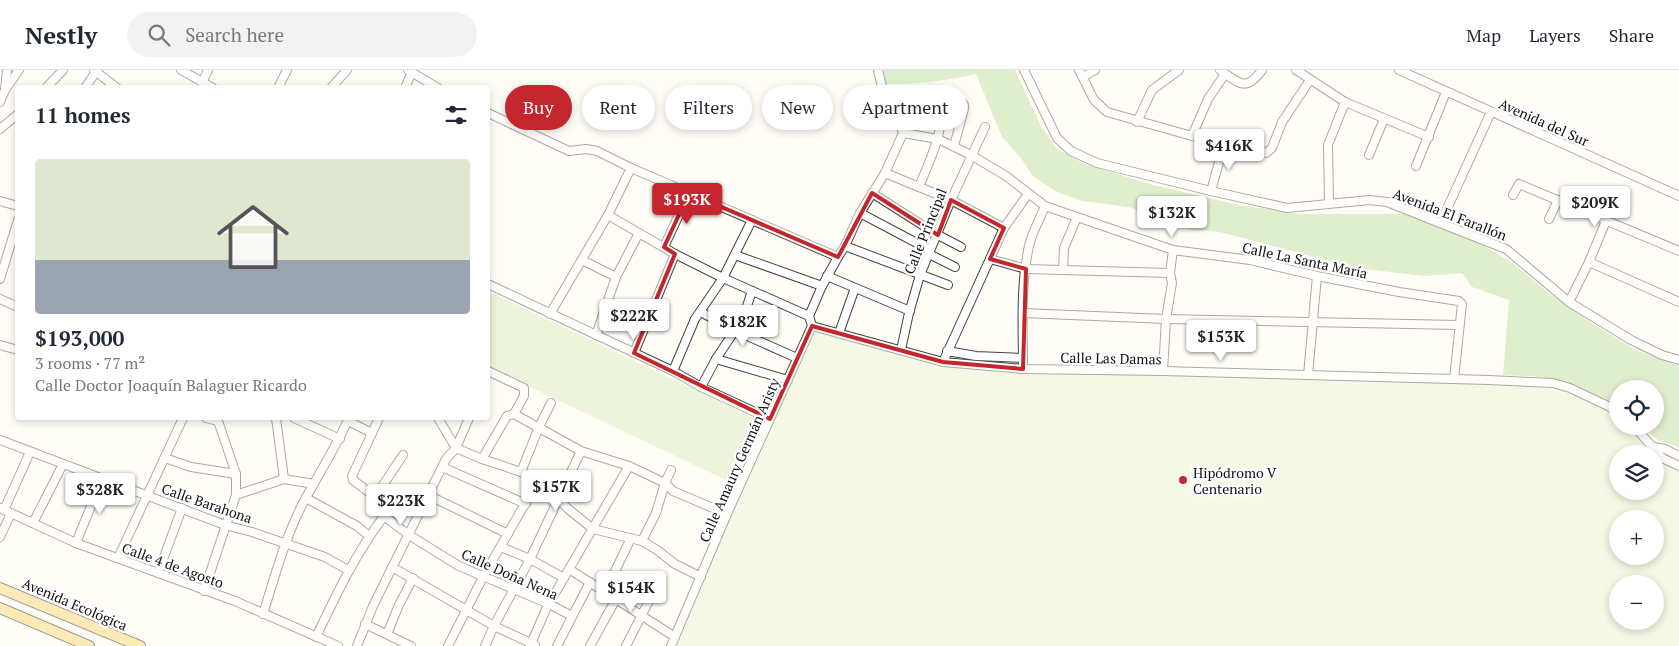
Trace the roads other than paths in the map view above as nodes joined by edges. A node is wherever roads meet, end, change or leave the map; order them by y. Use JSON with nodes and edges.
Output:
{"nodes":[{"id":1,"x":7,"y":70,"type":"edge"},
{"id":2,"x":19,"y":70,"type":"edge"},
{"id":3,"x":63,"y":70,"type":"edge"},
{"id":4,"x":180,"y":70,"type":"edge"},
{"id":5,"x":208,"y":70,"type":"edge"},
{"id":6,"x":287,"y":70,"type":"edge"},
{"id":7,"x":347,"y":70,"type":"edge"},
{"id":8,"x":878,"y":70,"type":"edge"},
{"id":9,"x":1024,"y":70,"type":"edge"},
{"id":10,"x":1095,"y":70,"type":"edge"},
{"id":11,"x":1179,"y":70,"type":"edge"},
{"id":12,"x":1262,"y":70,"type":"edge"},
{"id":13,"x":1296,"y":70,"type":"edge"},
{"id":14,"x":1399,"y":70,"type":"edge"},
{"id":15,"x":96,"y":71,"type":"edge"},
{"id":16,"x":410,"y":71,"type":"edge"},
{"id":17,"x":1222,"y":72,"type":"edge"},
{"id":18,"x":1081,"y":74,"type":"edge"},
{"id":19,"x":1310,"y":80,"type":"junction"},
{"id":20,"x":203,"y":81,"type":"junction"},
{"id":21,"x":49,"y":85,"type":"edge"},
{"id":22,"x":87,"y":85,"type":"edge"},
{"id":23,"x":113,"y":85,"type":"edge"},
{"id":24,"x":209,"y":85,"type":"edge"},
{"id":25,"x":280,"y":85,"type":"edge"},
{"id":26,"x":334,"y":85,"type":"edge"},
{"id":27,"x":406,"y":85,"type":"edge"},
{"id":28,"x":433,"y":85,"type":"edge"},
{"id":29,"x":882,"y":85,"type":"edge"},
{"id":30,"x":5,"y":90,"type":"junction"},
{"id":31,"x":1446,"y":92,"type":"junction"},
{"id":32,"x":0,"y":102,"type":"edge"},
{"id":33,"x":1344,"y":102,"type":"junction"},
{"id":34,"x":1491,"y":112,"type":"junction"},
{"id":35,"x":490,"y":113,"type":"edge"},
{"id":36,"x":15,"y":116,"type":"edge"},
{"id":37,"x":1384,"y":119,"type":"junction"},
{"id":38,"x":1137,"y":122,"type":"junction"},
{"id":39,"x":985,"y":127,"type":"dead end"},
{"id":40,"x":0,"y":129,"type":"edge"},
{"id":41,"x":903,"y":130,"type":"edge"},
{"id":42,"x":940,"y":130,"type":"edge"},
{"id":43,"x":958,"y":130,"type":"edge"},
{"id":44,"x":904,"y":133,"type":"junction"},
{"id":45,"x":1192,"y":136,"type":"junction"},
{"id":46,"x":1429,"y":137,"type":"junction"},
{"id":47,"x":938,"y":139,"type":"junction"},
{"id":48,"x":1224,"y":144,"type":"junction"},
{"id":49,"x":954,"y":146,"type":"junction"},
{"id":50,"x":971,"y":155,"type":"junction"},
{"id":51,"x":1369,"y":155,"type":"dead end"},
{"id":52,"x":1416,"y":166,"type":"dead end"},
{"id":53,"x":631,"y":168,"type":"junction"},
{"id":54,"x":885,"y":173,"type":"junction"},
{"id":55,"x":918,"y":187,"type":"junction"},
{"id":56,"x":1211,"y":191,"type":"junction"},
{"id":57,"x":689,"y":193,"type":"junction"},
{"id":58,"x":872,"y":193,"type":"junction"},
{"id":59,"x":1028,"y":194,"type":"junction"},
{"id":60,"x":1513,"y":195,"type":"dead end"},
{"id":61,"x":1679,"y":196,"type":"edge"},
{"id":62,"x":951,"y":200,"type":"junction"},
{"id":63,"x":1558,"y":200,"type":"junction"},
{"id":64,"x":0,"y":201,"type":"edge"},
{"id":65,"x":1329,"y":203,"type":"junction"},
{"id":66,"x":15,"y":205,"type":"edge"},
{"id":67,"x":1045,"y":206,"type":"junction"},
{"id":68,"x":860,"y":213,"type":"junction"},
{"id":69,"x":608,"y":215,"type":"junction"},
{"id":70,"x":1077,"y":217,"type":"junction"},
{"id":71,"x":1549,"y":219,"type":"dead end"},
{"id":72,"x":752,"y":220,"type":"junction"},
{"id":73,"x":1606,"y":221,"type":"junction"},
{"id":74,"x":1441,"y":222,"type":"junction"},
{"id":75,"x":1004,"y":228,"type":"junction"},
{"id":76,"x":15,"y":231,"type":"edge"},
{"id":77,"x":639,"y":233,"type":"junction"},
{"id":78,"x":938,"y":234,"type":"junction"},
{"id":79,"x":846,"y":246,"type":"junction"},
{"id":80,"x":961,"y":246,"type":"dead end"},
{"id":81,"x":664,"y":247,"type":"junction"},
{"id":82,"x":1173,"y":250,"type":"junction"},
{"id":83,"x":1679,"y":251,"type":"edge"},
{"id":84,"x":9,"y":252,"type":"junction"},
{"id":85,"x":929,"y":252,"type":"junction"},
{"id":86,"x":675,"y":254,"type":"junction"},
{"id":87,"x":15,"y":255,"type":"edge"},
{"id":88,"x":735,"y":255,"type":"junction"},
{"id":89,"x":838,"y":257,"type":"junction"},
{"id":90,"x":990,"y":259,"type":"junction"},
{"id":91,"x":582,"y":260,"type":"junction"},
{"id":92,"x":1589,"y":262,"type":"junction"},
{"id":93,"x":955,"y":267,"type":"dead end"},
{"id":94,"x":1026,"y":269,"type":"junction"},
{"id":95,"x":1062,"y":270,"type":"junction"},
{"id":96,"x":1170,"y":273,"type":"junction"},
{"id":97,"x":920,"y":275,"type":"junction"},
{"id":98,"x":616,"y":276,"type":"junction"},
{"id":99,"x":827,"y":276,"type":"junction"},
{"id":100,"x":1317,"y":276,"type":"junction"},
{"id":101,"x":0,"y":278,"type":"edge"},
{"id":102,"x":723,"y":278,"type":"junction"},
{"id":103,"x":490,"y":285,"type":"edge"},
{"id":104,"x":948,"y":285,"type":"dead end"},
{"id":105,"x":822,"y":286,"type":"junction"},
{"id":106,"x":855,"y":288,"type":"junction"},
{"id":107,"x":752,"y":291,"type":"junction"},
{"id":108,"x":0,"y":299,"type":"edge"},
{"id":109,"x":1568,"y":302,"type":"junction"},
{"id":110,"x":1679,"y":302,"type":"edge"},
{"id":111,"x":15,"y":306,"type":"edge"},
{"id":112,"x":910,"y":311,"type":"junction"},
{"id":113,"x":701,"y":312,"type":"junction"},
{"id":114,"x":1023,"y":313,"type":"junction"},
{"id":115,"x":550,"y":314,"type":"junction"},
{"id":116,"x":810,"y":316,"type":"junction"},
{"id":117,"x":1166,"y":319,"type":"junction"},
{"id":118,"x":1313,"y":323,"type":"junction"},
{"id":119,"x":1459,"y":325,"type":"junction"},
{"id":120,"x":812,"y":326,"type":"junction"},
{"id":121,"x":734,"y":330,"type":"junction"},
{"id":122,"x":839,"y":333,"type":"junction"},
{"id":123,"x":596,"y":335,"type":"junction"},
{"id":124,"x":0,"y":345,"type":"edge"},
{"id":125,"x":15,"y":349,"type":"edge"},
{"id":126,"x":901,"y":350,"type":"junction"},
{"id":127,"x":947,"y":351,"type":"junction"},
{"id":128,"x":634,"y":353,"type":"junction"},
{"id":129,"x":797,"y":358,"type":"junction"},
{"id":130,"x":1023,"y":358,"type":"junction"},
{"id":131,"x":716,"y":359,"type":"junction"},
{"id":132,"x":1679,"y":360,"type":"edge"},
{"id":133,"x":942,"y":362,"type":"junction"},
{"id":134,"x":1023,"y":369,"type":"junction"},
{"id":135,"x":673,"y":371,"type":"junction"},
{"id":136,"x":1163,"y":371,"type":"junction"},
{"id":137,"x":490,"y":374,"type":"edge"},
{"id":138,"x":1308,"y":375,"type":"junction"},
{"id":139,"x":1454,"y":379,"type":"junction"},
{"id":140,"x":788,"y":380,"type":"junction"},
{"id":141,"x":701,"y":387,"type":"junction"},
{"id":142,"x":551,"y":403,"type":"dead end"},
{"id":143,"x":1609,"y":407,"type":"edge"},
{"id":144,"x":514,"y":414,"type":"junction"},
{"id":145,"x":770,"y":419,"type":"junction"},
{"id":146,"x":182,"y":420,"type":"edge"},
{"id":147,"x":218,"y":420,"type":"edge"},
{"id":148,"x":276,"y":420,"type":"edge"},
{"id":149,"x":298,"y":420,"type":"edge"},
{"id":150,"x":348,"y":420,"type":"edge"},
{"id":151,"x":350,"y":420,"type":"edge"},
{"id":152,"x":378,"y":420,"type":"edge"},
{"id":153,"x":439,"y":420,"type":"edge"},
{"id":154,"x":469,"y":420,"type":"edge"},
{"id":155,"x":539,"y":427,"type":"junction"},
{"id":156,"x":372,"y":433,"type":"junction"},
{"id":157,"x":1643,"y":435,"type":"edge"},
{"id":158,"x":340,"y":439,"type":"junction"},
{"id":159,"x":0,"y":440,"type":"edge"},
{"id":160,"x":1652,"y":445,"type":"edge"},
{"id":161,"x":456,"y":448,"type":"junction"},
{"id":162,"x":1664,"y":449,"type":"edge"},
{"id":163,"x":581,"y":451,"type":"junction"},
{"id":164,"x":30,"y":452,"type":"junction"},
{"id":165,"x":403,"y":455,"type":"dead end"},
{"id":166,"x":1679,"y":456,"type":"edge"},
{"id":167,"x":165,"y":458,"type":"junction"},
{"id":168,"x":482,"y":459,"type":"junction"},
{"id":169,"x":1664,"y":459,"type":"edge"},
{"id":170,"x":63,"y":464,"type":"junction"},
{"id":171,"x":629,"y":466,"type":"junction"},
{"id":172,"x":1679,"y":466,"type":"edge"},
{"id":173,"x":442,"y":467,"type":"junction"},
{"id":174,"x":671,"y":470,"type":"dead end"},
{"id":175,"x":521,"y":472,"type":"junction"},
{"id":176,"x":236,"y":474,"type":"junction"},
{"id":177,"x":102,"y":479,"type":"junction"},
{"id":178,"x":284,"y":480,"type":"junction"},
{"id":179,"x":538,"y":481,"type":"junction"},
{"id":180,"x":665,"y":483,"type":"junction"},
{"id":181,"x":314,"y":484,"type":"junction"},
{"id":182,"x":147,"y":495,"type":"junction"},
{"id":183,"x":236,"y":495,"type":"junction"},
{"id":184,"x":428,"y":495,"type":"junction"},
{"id":185,"x":375,"y":497,"type":"junction"},
{"id":186,"x":306,"y":498,"type":"junction"},
{"id":187,"x":558,"y":498,"type":"junction"},
{"id":188,"x":526,"y":504,"type":"junction"},
{"id":189,"x":182,"y":508,"type":"junction"},
{"id":190,"x":5,"y":510,"type":"edge"},
{"id":191,"x":727,"y":514,"type":"junction"},
{"id":192,"x":384,"y":516,"type":"junction"},
{"id":193,"x":33,"y":523,"type":"junction"},
{"id":194,"x":225,"y":525,"type":"junction"},
{"id":195,"x":593,"y":529,"type":"junction"},
{"id":196,"x":508,"y":534,"type":"junction"},
{"id":197,"x":409,"y":535,"type":"junction"},
{"id":198,"x":369,"y":536,"type":"junction"},
{"id":199,"x":0,"y":537,"type":"edge"},
{"id":200,"x":631,"y":538,"type":"junction"},
{"id":201,"x":642,"y":541,"type":"junction"},
{"id":202,"x":286,"y":542,"type":"junction"},
{"id":203,"x":76,"y":543,"type":"junction"},
{"id":204,"x":501,"y":547,"type":"junction"},
{"id":205,"x":118,"y":558,"type":"junction"},
{"id":206,"x":530,"y":559,"type":"junction"},
{"id":207,"x":392,"y":567,"type":"junction"},
{"id":208,"x":569,"y":569,"type":"junction"},
{"id":209,"x":348,"y":570,"type":"junction"},
{"id":210,"x":158,"y":573,"type":"junction"},
{"id":211,"x":484,"y":577,"type":"junction"},
{"id":212,"x":700,"y":577,"type":"junction"},
{"id":213,"x":413,"y":578,"type":"junction"},
{"id":214,"x":564,"y":578,"type":"junction"},
{"id":215,"x":590,"y":582,"type":"junction"},
{"id":216,"x":0,"y":588,"type":"edge"},
{"id":217,"x":655,"y":589,"type":"dead end"},
{"id":218,"x":514,"y":590,"type":"junction"},
{"id":219,"x":204,"y":591,"type":"junction"},
{"id":220,"x":605,"y":592,"type":"junction"},
{"id":221,"x":616,"y":599,"type":"junction"},
{"id":222,"x":549,"y":604,"type":"junction"},
{"id":223,"x":0,"y":608,"type":"edge"},
{"id":224,"x":467,"y":609,"type":"junction"},
{"id":225,"x":263,"y":614,"type":"junction"},
{"id":226,"x":572,"y":616,"type":"junction"},
{"id":227,"x":641,"y":616,"type":"junction"},
{"id":228,"x":365,"y":624,"type":"junction"},
{"id":229,"x":494,"y":626,"type":"junction"},
{"id":230,"x":387,"y":634,"type":"junction"},
{"id":231,"x":316,"y":637,"type":"junction"},
{"id":232,"x":675,"y":637,"type":"junction"},
{"id":233,"x":532,"y":645,"type":"edge"},
{"id":234,"x":89,"y":646,"type":"edge"},
{"id":235,"x":140,"y":646,"type":"edge"},
{"id":236,"x":338,"y":646,"type":"edge"},
{"id":237,"x":356,"y":646,"type":"edge"},
{"id":238,"x":411,"y":646,"type":"edge"},
{"id":239,"x":448,"y":646,"type":"edge"},
{"id":240,"x":486,"y":646,"type":"edge"},
{"id":241,"x":557,"y":646,"type":"edge"},
{"id":242,"x":590,"y":646,"type":"edge"},
{"id":243,"x":626,"y":646,"type":"edge"},
{"id":244,"x":670,"y":646,"type":"edge"}],
"edges":[{"from":1,"to":30,"type":"street"},
{"from":2,"to":30,"type":"street"},
{"from":3,"to":21,"type":"street"},
{"from":4,"to":20,"type":"street"},
{"from":5,"to":20,"type":"street"},
{"from":6,"to":25,"type":"street"},
{"from":7,"to":26,"type":"street"},
{"from":8,"to":29,"type":"street"},
{"from":9,"to":56,"type":"street","name":"Avenida El Farallón"},
{"from":10,"to":18,"type":"street"},
{"from":11,"to":38,"type":"street"},
{"from":12,"to":17,"type":"street"},
{"from":13,"to":19,"type":"street"},
{"from":14,"to":31,"type":"street","name":"Avenida del Sur"},
{"from":15,"to":22,"type":"street"},
{"from":15,"to":23,"type":"street"},
{"from":16,"to":27,"type":"street"},
{"from":16,"to":28,"type":"street"},
{"from":17,"to":45,"type":"street"},
{"from":18,"to":38,"type":"street"},
{"from":19,"to":33,"type":"street"},
{"from":19,"to":48,"type":"street"},
{"from":20,"to":24,"type":"street"},
{"from":30,"to":32,"type":"street"},
{"from":31,"to":34,"type":"street","name":"Avenida del Sur"},
{"from":31,"to":46,"type":"street"},
{"from":33,"to":37,"type":"street"},
{"from":33,"to":65,"type":"street"},
{"from":34,"to":61,"type":"street","name":"Avenida del Sur"},
{"from":34,"to":74,"type":"street"},
{"from":35,"to":53,"type":"street"},
{"from":36,"to":40,"type":"street"},
{"from":37,"to":46,"type":"street"},
{"from":37,"to":51,"type":"street"},
{"from":38,"to":45,"type":"street"},
{"from":39,"to":50,"type":"street","name":"Calle Principal"},
{"from":41,"to":44,"type":"street"},
{"from":42,"to":47,"type":"street"},
{"from":43,"to":49,"type":"street"},
{"from":44,"to":47,"type":"street","name":"Calle La Santa María"},
{"from":44,"to":54,"type":"street"},
{"from":45,"to":48,"type":"street"},
{"from":46,"to":52,"type":"street"},
{"from":47,"to":49,"type":"street","name":"Calle La Santa María"},
{"from":47,"to":55,"type":"street"},
{"from":48,"to":56,"type":"street"},
{"from":49,"to":50,"type":"street","name":"Calle La Santa María"},
{"from":50,"to":59,"type":"street","name":"Calle La Santa María"},
{"from":50,"to":62,"type":"street","name":"Calle Principal"},
{"from":53,"to":57,"type":"street"},
{"from":53,"to":69,"type":"street"},
{"from":54,"to":55,"type":"street"},
{"from":54,"to":58,"type":"street"},
{"from":55,"to":62,"type":"street"},
{"from":56,"to":65,"type":"street","name":"Avenida El Farallón"},
{"from":57,"to":72,"type":"street"},
{"from":57,"to":81,"type":"street"},
{"from":58,"to":68,"type":"street"},
{"from":58,"to":78,"type":"street"},
{"from":59,"to":67,"type":"street","name":"Calle La Santa María"},
{"from":59,"to":75,"type":"street"},
{"from":60,"to":63,"type":"street"},
{"from":62,"to":75,"type":"street"},
{"from":62,"to":78,"type":"street","name":"Calle Principal"},
{"from":63,"to":71,"type":"street"},
{"from":63,"to":73,"type":"street"},
{"from":64,"to":66,"type":"street"},
{"from":65,"to":74,"type":"street","name":"Avenida El Farallón"},
{"from":67,"to":70,"type":"street","name":"Calle La Santa María"},
{"from":67,"to":94,"type":"street"},
{"from":68,"to":79,"type":"street"},
{"from":68,"to":85,"type":"street"},
{"from":69,"to":77,"type":"street"},
{"from":69,"to":91,"type":"street"},
{"from":70,"to":82,"type":"street","name":"Calle La Santa María"},
{"from":70,"to":95,"type":"street"},
{"from":72,"to":88,"type":"street"},
{"from":72,"to":89,"type":"street"},
{"from":73,"to":83,"type":"street"},
{"from":73,"to":92,"type":"street"},
{"from":74,"to":109,"type":"street","name":"Avenida El Farallón"},
{"from":75,"to":90,"type":"street"},
{"from":76,"to":84,"type":"street"},
{"from":77,"to":81,"type":"street"},
{"from":77,"to":98,"type":"street"},
{"from":78,"to":80,"type":"street"},
{"from":78,"to":85,"type":"street","name":"Calle Principal"},
{"from":79,"to":89,"type":"street"},
{"from":79,"to":97,"type":"street"},
{"from":81,"to":86,"type":"street"},
{"from":82,"to":96,"type":"street"},
{"from":82,"to":100,"type":"street","name":"Calle La Santa María"},
{"from":84,"to":87,"type":"street"},
{"from":84,"to":101,"type":"street"},
{"from":85,"to":93,"type":"street"},
{"from":85,"to":97,"type":"street","name":"Calle Principal"},
{"from":86,"to":102,"type":"street"},
{"from":86,"to":128,"type":"street"},
{"from":88,"to":102,"type":"street"},
{"from":88,"to":105,"type":"street"},
{"from":89,"to":99,"type":"street"},
{"from":90,"to":94,"type":"street"},
{"from":90,"to":127,"type":"street"},
{"from":91,"to":98,"type":"street"},
{"from":91,"to":115,"type":"street"},
{"from":92,"to":109,"type":"street"},
{"from":92,"to":110,"type":"street"},
{"from":94,"to":95,"type":"street"},
{"from":94,"to":114,"type":"street"},
{"from":95,"to":96,"type":"street"},
{"from":96,"to":117,"type":"street"},
{"from":97,"to":104,"type":"street"},
{"from":97,"to":112,"type":"street","name":"Calle Principal"},
{"from":98,"to":123,"type":"street"},
{"from":99,"to":105,"type":"street"},
{"from":99,"to":106,"type":"street"},
{"from":100,"to":118,"type":"street"},
{"from":100,"to":119,"type":"street","name":"Calle La Santa María"},
{"from":102,"to":107,"type":"street"},
{"from":102,"to":113,"type":"street"},
{"from":103,"to":115,"type":"street"},
{"from":105,"to":116,"type":"street"},
{"from":106,"to":112,"type":"street"},
{"from":106,"to":122,"type":"street"},
{"from":107,"to":116,"type":"street"},
{"from":107,"to":121,"type":"street"},
{"from":108,"to":111,"type":"street"},
{"from":109,"to":132,"type":"street","name":"Avenida El Farallón"},
{"from":112,"to":126,"type":"street","name":"Calle Principal"},
{"from":113,"to":121,"type":"street"},
{"from":113,"to":135,"type":"street"},
{"from":114,"to":117,"type":"street"},
{"from":114,"to":130,"type":"street"},
{"from":115,"to":123,"type":"street"},
{"from":116,"to":120,"type":"street"},
{"from":117,"to":118,"type":"street"},
{"from":117,"to":136,"type":"street"},
{"from":118,"to":119,"type":"street"},
{"from":118,"to":138,"type":"street"},
{"from":119,"to":139,"type":"street"},
{"from":120,"to":122,"type":"street","name":"Calle Las Damas"},
{"from":120,"to":129,"type":"street","name":"Calle Amaury Germán Aristy"},
{"from":121,"to":129,"type":"street"},
{"from":121,"to":131,"type":"street"},
{"from":122,"to":126,"type":"street","name":"Calle Las Damas"},
{"from":123,"to":128,"type":"street"},
{"from":124,"to":125,"type":"street"},
{"from":126,"to":133,"type":"street","name":"Calle Las Damas"},
{"from":127,"to":130,"type":"street"},
{"from":127,"to":133,"type":"street"},
{"from":128,"to":135,"type":"street"},
{"from":129,"to":140,"type":"street","name":"Calle Amaury Germán Aristy"},
{"from":130,"to":134,"type":"street"},
{"from":131,"to":140,"type":"street"},
{"from":131,"to":141,"type":"street"},
{"from":133,"to":134,"type":"street","name":"Calle Las Damas"},
{"from":134,"to":136,"type":"street","name":"Calle Las Damas"},
{"from":135,"to":141,"type":"street"},
{"from":136,"to":138,"type":"street","name":"Calle Las Damas"},
{"from":137,"to":144,"type":"street"},
{"from":138,"to":139,"type":"street","name":"Calle Las Damas"},
{"from":139,"to":143,"type":"street","name":"Calle Las Damas"},
{"from":140,"to":145,"type":"street","name":"Calle Amaury Germán Aristy"},
{"from":141,"to":145,"type":"street"},
{"from":142,"to":155,"type":"street"},
{"from":144,"to":155,"type":"street"},
{"from":144,"to":168,"type":"street"},
{"from":145,"to":191,"type":"street","name":"Calle Amaury Germán Aristy"},
{"from":146,"to":167,"type":"street"},
{"from":147,"to":176,"type":"street"},
{"from":148,"to":178,"type":"street"},
{"from":149,"to":158,"type":"street"},
{"from":150,"to":158,"type":"street"},
{"from":151,"to":156,"type":"street"},
{"from":152,"to":156,"type":"street"},
{"from":153,"to":161,"type":"street"},
{"from":154,"to":161,"type":"street"},
{"from":155,"to":163,"type":"street"},
{"from":155,"to":175,"type":"street"},
{"from":156,"to":185,"type":"street"},
{"from":157,"to":160,"type":"street"},
{"from":158,"to":181,"type":"street"},
{"from":159,"to":164,"type":"street","name":"Calle Barahona"},
{"from":161,"to":168,"type":"street"},
{"from":161,"to":173,"type":"street"},
{"from":162,"to":166,"type":"street"},
{"from":163,"to":171,"type":"street"},
{"from":163,"to":187,"type":"street"},
{"from":164,"to":170,"type":"street","name":"Calle Barahona"},
{"from":164,"to":190,"type":"street"},
{"from":165,"to":185,"type":"street"},
{"from":167,"to":176,"type":"street"},
{"from":167,"to":182,"type":"street"},
{"from":168,"to":175,"type":"street"},
{"from":169,"to":172,"type":"street"},
{"from":170,"to":177,"type":"street","name":"Calle Barahona"},
{"from":170,"to":193,"type":"street"},
{"from":171,"to":180,"type":"street"},
{"from":171,"to":195,"type":"street"},
{"from":173,"to":184,"type":"street"},
{"from":173,"to":188,"type":"street"},
{"from":174,"to":180,"type":"street"},
{"from":175,"to":179,"type":"street"},
{"from":176,"to":183,"type":"street"},
{"from":177,"to":182,"type":"street","name":"Calle Barahona"},
{"from":177,"to":203,"type":"street"},
{"from":178,"to":181,"type":"street"},
{"from":178,"to":183,"type":"street"},
{"from":179,"to":187,"type":"street"},
{"from":179,"to":188,"type":"street"},
{"from":180,"to":191,"type":"street"},
{"from":180,"to":201,"type":"street"},
{"from":181,"to":186,"type":"street"},
{"from":182,"to":189,"type":"street","name":"Calle Barahona"},
{"from":182,"to":205,"type":"street"},
{"from":183,"to":194,"type":"street"},
{"from":184,"to":196,"type":"street"},
{"from":184,"to":197,"type":"street"},
{"from":185,"to":192,"type":"street","name":"Calle Doña Nena"},
{"from":186,"to":198,"type":"street"},
{"from":186,"to":202,"type":"street"},
{"from":187,"to":195,"type":"street"},
{"from":187,"to":206,"type":"street"},
{"from":188,"to":196,"type":"street"},
{"from":189,"to":194,"type":"street","name":"Calle Barahona"},
{"from":189,"to":210,"type":"street"},
{"from":190,"to":193,"type":"street","name":"Calle 4 de Agosto"},
{"from":190,"to":199,"type":"street"},
{"from":191,"to":212,"type":"street","name":"Calle Amaury Germán Aristy"},
{"from":192,"to":197,"type":"street","name":"Calle Doña Nena"},
{"from":192,"to":198,"type":"street"},
{"from":193,"to":203,"type":"street","name":"Calle 4 de Agosto"},
{"from":194,"to":202,"type":"street","name":"Calle Barahona"},
{"from":194,"to":219,"type":"street"},
{"from":195,"to":200,"type":"street"},
{"from":195,"to":208,"type":"street"},
{"from":196,"to":204,"type":"street"},
{"from":197,"to":207,"type":"street"},
{"from":197,"to":211,"type":"street","name":"Calle Doña Nena"},
{"from":198,"to":209,"type":"street"},
{"from":200,"to":201,"type":"street"},
{"from":200,"to":220,"type":"street"},
{"from":201,"to":212,"type":"street"},
{"from":202,"to":209,"type":"street","name":"Calle Barahona"},
{"from":202,"to":225,"type":"street"},
{"from":203,"to":205,"type":"street","name":"Calle 4 de Agosto"},
{"from":204,"to":206,"type":"street"},
{"from":204,"to":211,"type":"street"},
{"from":205,"to":210,"type":"street","name":"Calle 4 de Agosto"},
{"from":206,"to":214,"type":"street"},
{"from":206,"to":218,"type":"street"},
{"from":207,"to":213,"type":"street"},
{"from":207,"to":228,"type":"street"},
{"from":208,"to":214,"type":"street"},
{"from":208,"to":215,"type":"street"},
{"from":209,"to":231,"type":"street"},
{"from":210,"to":219,"type":"street","name":"Calle 4 de Agosto"},
{"from":211,"to":218,"type":"street","name":"Calle Doña Nena"},
{"from":211,"to":224,"type":"street"},
{"from":212,"to":232,"type":"street","name":"Calle Amaury Germán Aristy"},
{"from":213,"to":224,"type":"street"},
{"from":213,"to":230,"type":"street"},
{"from":214,"to":222,"type":"street"},
{"from":215,"to":220,"type":"street"},
{"from":215,"to":226,"type":"street"},
{"from":216,"to":235,"type":"main road","name":"Avenida Ecológica"},
{"from":217,"to":227,"type":"street"},
{"from":218,"to":222,"type":"street","name":"Calle Doña Nena"},
{"from":218,"to":229,"type":"street"},
{"from":219,"to":225,"type":"street","name":"Calle 4 de Agosto"},
{"from":220,"to":221,"type":"street"},
{"from":221,"to":227,"type":"street"},
{"from":221,"to":242,"type":"street"},
{"from":222,"to":226,"type":"street","name":"Calle Doña Nena"},
{"from":222,"to":233,"type":"street"},
{"from":223,"to":234,"type":"main road"},
{"from":224,"to":229,"type":"street"},
{"from":224,"to":239,"type":"street"},
{"from":225,"to":231,"type":"street","name":"Calle 4 de Agosto"},
{"from":226,"to":241,"type":"street"},
{"from":227,"to":232,"type":"street"},
{"from":227,"to":243,"type":"street"},
{"from":228,"to":230,"type":"street"},
{"from":228,"to":237,"type":"street"},
{"from":229,"to":233,"type":"street"},
{"from":229,"to":240,"type":"street"},
{"from":230,"to":238,"type":"street"},
{"from":231,"to":236,"type":"street","name":"Calle 4 de Agosto"},
{"from":232,"to":244,"type":"street","name":"Calle Amaury Germán Aristy"}]}
